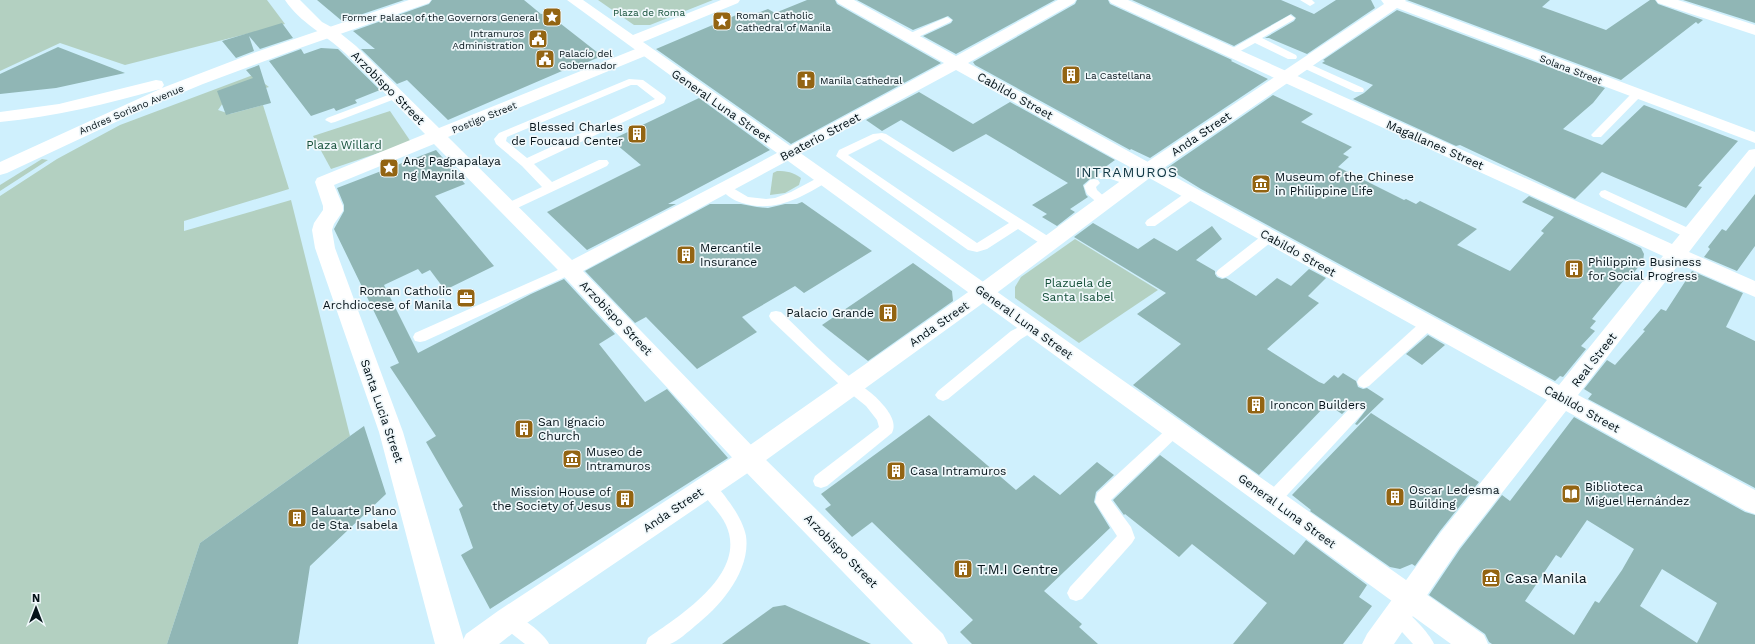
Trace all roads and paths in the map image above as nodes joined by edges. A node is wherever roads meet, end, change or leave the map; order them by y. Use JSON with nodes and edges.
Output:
{"nodes":[{"id":1,"x":292,"y":0,"type":"edge"},
{"id":2,"x":424,"y":0,"type":"edge"},
{"id":3,"x":574,"y":0,"type":"edge"},
{"id":4,"x":733,"y":0,"type":"edge"},
{"id":5,"x":843,"y":0,"type":"edge"},
{"id":6,"x":1069,"y":0,"type":"edge"},
{"id":7,"x":1116,"y":0,"type":"edge"},
{"id":8,"x":1663,"y":0,"type":"edge"},
{"id":9,"x":1394,"y":1,"type":"edge"},
{"id":10,"x":1290,"y":18,"type":"dead end"},
{"id":11,"x":947,"y":20,"type":"dead end"},
{"id":12,"x":1755,"y":30,"type":"edge"},
{"id":13,"x":330,"y":32,"type":"junction"},
{"id":14,"x":910,"y":37,"type":"junction"},
{"id":15,"x":1255,"y":39,"type":"junction"},
{"id":16,"x":638,"y":46,"type":"junction"},
{"id":17,"x":1231,"y":52,"type":"junction"},
{"id":18,"x":265,"y":55,"type":"junction"},
{"id":19,"x":1297,"y":61,"type":"junction"},
{"id":20,"x":957,"y":64,"type":"junction"},
{"id":21,"x":1285,"y":76,"type":"junction"},
{"id":22,"x":1359,"y":90,"type":"dead end"},
{"id":23,"x":1637,"y":94,"type":"junction"},
{"id":24,"x":396,"y":95,"type":"junction"},
{"id":25,"x":0,"y":117,"type":"edge"},
{"id":26,"x":331,"y":120,"type":"dead end"},
{"id":27,"x":1597,"y":135,"type":"dead end"},
{"id":28,"x":436,"y":136,"type":"junction"},
{"id":29,"x":1755,"y":138,"type":"edge"},
{"id":30,"x":789,"y":153,"type":"junction"},
{"id":31,"x":1755,"y":154,"type":"edge"},
{"id":32,"x":526,"y":163,"type":"junction"},
{"id":33,"x":603,"y":163,"type":"dead end"},
{"id":34,"x":0,"y":169,"type":"edge"},
{"id":35,"x":1140,"y":176,"type":"junction"},
{"id":36,"x":823,"y":179,"type":"junction"},
{"id":37,"x":324,"y":182,"type":"joint"},
{"id":38,"x":550,"y":188,"type":"junction"},
{"id":39,"x":726,"y":188,"type":"junction"},
{"id":40,"x":1192,"y":194,"type":"junction"},
{"id":41,"x":1605,"y":194,"type":"dead end"},
{"id":42,"x":1104,"y":202,"type":"junction"},
{"id":43,"x":507,"y":208,"type":"junction"},
{"id":44,"x":1018,"y":223,"type":"junction"},
{"id":45,"x":1151,"y":223,"type":"dead end"},
{"id":46,"x":1692,"y":235,"type":"junction"},
{"id":47,"x":1269,"y":237,"type":"junction"},
{"id":48,"x":1049,"y":243,"type":"junction"},
{"id":49,"x":1677,"y":255,"type":"junction"},
{"id":50,"x":569,"y":270,"type":"junction"},
{"id":51,"x":1224,"y":273,"type":"dead end"},
{"id":52,"x":1755,"y":290,"type":"edge"},
{"id":53,"x":982,"y":293,"type":"junction"},
{"id":54,"x":776,"y":316,"type":"dead end"},
{"id":55,"x":1428,"y":324,"type":"junction"},
{"id":56,"x":1029,"y":327,"type":"junction"},
{"id":57,"x":420,"y":337,"type":"dead end"},
{"id":58,"x":1364,"y":382,"type":"dead end"},
{"id":59,"x":853,"y":385,"type":"junction"},
{"id":60,"x":943,"y":395,"type":"dead end"},
{"id":61,"x":1563,"y":398,"type":"junction"},
{"id":62,"x":1357,"y":410,"type":"dead end"},
{"id":63,"x":1175,"y":430,"type":"junction"},
{"id":64,"x":749,"y":459,"type":"junction"},
{"id":65,"x":821,"y":481,"type":"dead end"},
{"id":66,"x":707,"y":488,"type":"junction"},
{"id":67,"x":1272,"y":500,"type":"junction"},
{"id":68,"x":1755,"y":503,"type":"edge"},
{"id":69,"x":1076,"y":593,"type":"dead end"},
{"id":70,"x":1404,"y":607,"type":"junction"},
{"id":71,"x":508,"y":620,"type":"junction"},
{"id":72,"x":450,"y":644,"type":"edge"},
{"id":73,"x":476,"y":644,"type":"edge"},
{"id":74,"x":540,"y":644,"type":"edge"},
{"id":75,"x":655,"y":644,"type":"edge"},
{"id":76,"x":933,"y":644,"type":"edge"},
{"id":77,"x":1377,"y":644,"type":"edge"},
{"id":78,"x":1425,"y":644,"type":"edge"},
{"id":79,"x":1474,"y":644,"type":"edge"}],
"edges":[{"from":1,"to":13,"type":"street","name":"Arzobispo Street"},
{"from":2,"to":13,"type":"street","name":"Andres Soriano Avenue"},
{"from":3,"to":16,"type":"street","name":"General Luna Street"},
{"from":4,"to":16,"type":"street"},
{"from":5,"to":14,"type":"street","name":"Cabildo Street"},
{"from":6,"to":20,"type":"street","name":"Beaterio Street"},
{"from":7,"to":17,"type":"street","name":"Magallanes Street"},
{"from":8,"to":12,"type":"street"},
{"from":9,"to":19,"type":"street","name":"Anda Street"},
{"from":9,"to":23,"type":"street","name":"Solana Street"},
{"from":10,"to":15,"type":"lane"},
{"from":11,"to":14,"type":"lane"},
{"from":13,"to":18,"type":"street","name":"Andres Soriano Avenue"},
{"from":13,"to":24,"type":"street","name":"Arzobispo Street"},
{"from":14,"to":20,"type":"street","name":"Cabildo Street"},
{"from":15,"to":17,"type":"lane"},
{"from":15,"to":19,"type":"lane"},
{"from":16,"to":28,"type":"street","name":"Postigo Street"},
{"from":16,"to":30,"type":"street","name":"General Luna Street"},
{"from":17,"to":21,"type":"street","name":"Magallanes Street"},
{"from":18,"to":25,"type":"street","name":"Andres Soriano Avenue"},
{"from":18,"to":34,"type":"street","name":"Andres Soriano Avenue"},
{"from":19,"to":21,"type":"street","name":"Anda Street"},
{"from":19,"to":22,"type":"lane"},
{"from":20,"to":30,"type":"street","name":"Beaterio Street"},
{"from":20,"to":35,"type":"street","name":"Cabildo Street"},
{"from":21,"to":35,"type":"street","name":"Anda Street"},
{"from":21,"to":49,"type":"street","name":"Magallanes Street"},
{"from":23,"to":27,"type":"lane"},
{"from":23,"to":29,"type":"street","name":"Solana Street"},
{"from":24,"to":26,"type":"lane"},
{"from":24,"to":28,"type":"street","name":"Arzobispo Street"},
{"from":28,"to":37,"type":"street","name":"Postigo Street"},
{"from":28,"to":43,"type":"street","name":"Arzobispo Street"},
{"from":30,"to":36,"type":"street","name":"General Luna Street"},
{"from":30,"to":39,"type":"street","name":"Beaterio Street"},
{"from":31,"to":46,"type":"street","name":"Real Street"},
{"from":32,"to":32,"type":"lane"},
{"from":32,"to":38,"type":"lane"},
{"from":33,"to":38,"type":"lane"},
{"from":35,"to":40,"type":"street","name":"Cabildo Street"},
{"from":35,"to":42,"type":"street","name":"Anda Street"},
{"from":35,"to":42,"type":"lane"},
{"from":36,"to":39,"type":"lane"},
{"from":36,"to":53,"type":"street","name":"General Luna Street"},
{"from":37,"to":72,"type":"street","name":"Santa Lucia Street"},
{"from":38,"to":43,"type":"lane"},
{"from":39,"to":50,"type":"street","name":"Beaterio Street"},
{"from":40,"to":45,"type":"lane"},
{"from":40,"to":47,"type":"street","name":"Cabildo Street"},
{"from":41,"to":46,"type":"lane"},
{"from":42,"to":48,"type":"street","name":"Anda Street"},
{"from":43,"to":50,"type":"street","name":"Arzobispo Street"},
{"from":44,"to":44,"type":"lane"},
{"from":44,"to":48,"type":"lane"},
{"from":46,"to":49,"type":"street","name":"Real Street"},
{"from":47,"to":51,"type":"lane"},
{"from":47,"to":55,"type":"street","name":"Cabildo Street"},
{"from":48,"to":53,"type":"street","name":"Anda Street"},
{"from":49,"to":52,"type":"street","name":"Magallanes Street"},
{"from":49,"to":61,"type":"street","name":"Real Street"},
{"from":50,"to":57,"type":"lane"},
{"from":50,"to":64,"type":"street","name":"Arzobispo Street"},
{"from":53,"to":56,"type":"street","name":"General Luna Street"},
{"from":53,"to":59,"type":"street","name":"Anda Street"},
{"from":54,"to":59,"type":"lane"},
{"from":55,"to":58,"type":"lane"},
{"from":55,"to":61,"type":"street","name":"Cabildo Street"},
{"from":56,"to":60,"type":"lane"},
{"from":56,"to":63,"type":"street","name":"General Luna Street"},
{"from":59,"to":64,"type":"street","name":"Anda Street"},
{"from":59,"to":65,"type":"lane"},
{"from":61,"to":68,"type":"street","name":"Cabildo Street"},
{"from":61,"to":70,"type":"street","name":"Real Street"},
{"from":62,"to":67,"type":"lane"},
{"from":63,"to":67,"type":"street","name":"General Luna Street"},
{"from":63,"to":69,"type":"lane"},
{"from":64,"to":66,"type":"street","name":"Anda Street"},
{"from":64,"to":76,"type":"street","name":"Arzobispo Street"},
{"from":66,"to":71,"type":"street","name":"Anda Street"},
{"from":66,"to":75,"type":"lane"},
{"from":67,"to":70,"type":"street","name":"General Luna Street"},
{"from":70,"to":77,"type":"street","name":"Real Street"},
{"from":70,"to":78,"type":"lane"},
{"from":70,"to":79,"type":"street","name":"General Luna Street"},
{"from":71,"to":73,"type":"street","name":"Anda Street"},
{"from":71,"to":74,"type":"lane"}]}
